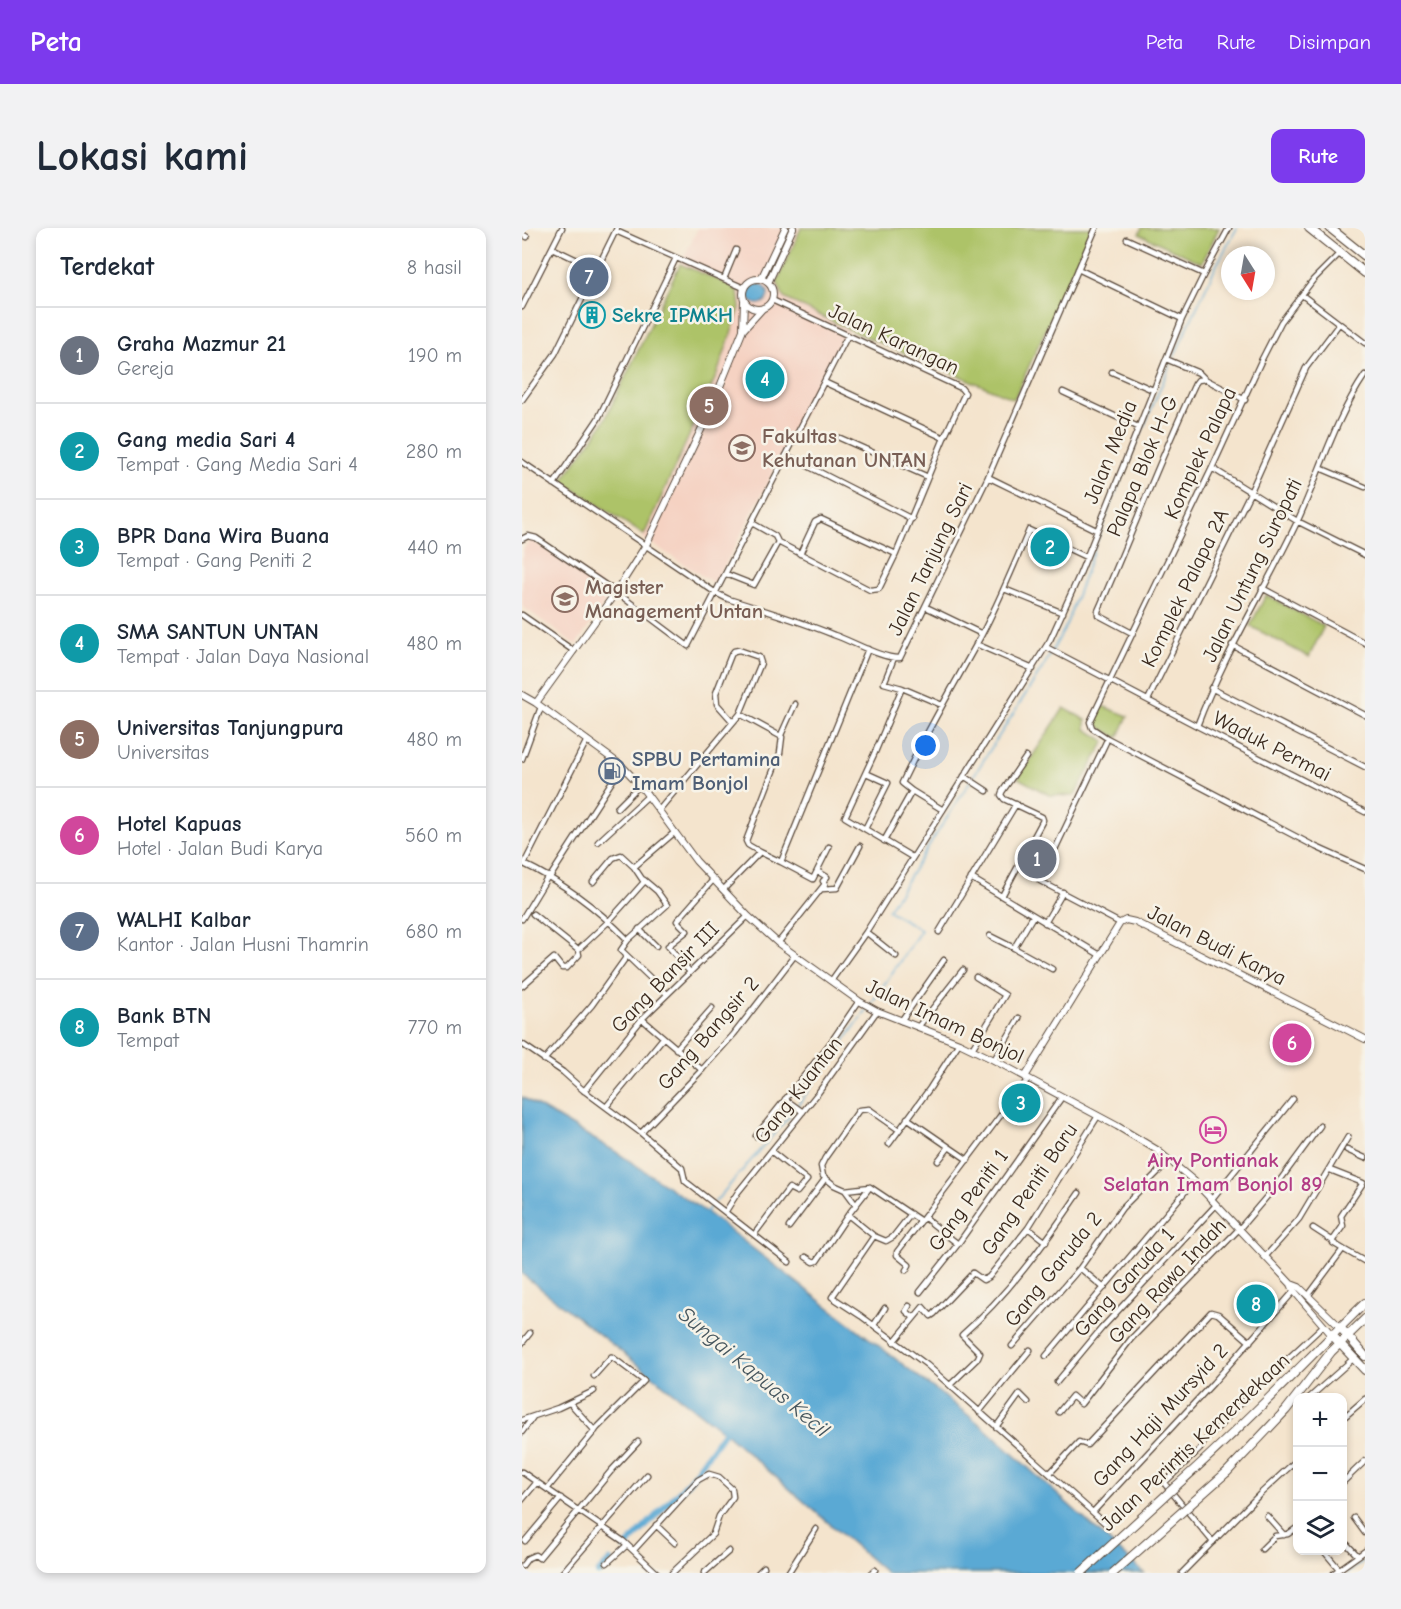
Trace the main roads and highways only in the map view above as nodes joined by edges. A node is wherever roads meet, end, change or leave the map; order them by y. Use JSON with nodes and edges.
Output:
{"nodes":[{"id":1,"x":1309,"y":228,"type":"edge"},
{"id":2,"x":1330,"y":228,"type":"edge"},
{"id":3,"x":1365,"y":256,"type":"edge"},
{"id":4,"x":1365,"y":273,"type":"edge"},
{"id":5,"x":1365,"y":1303,"type":"edge"},
{"id":6,"x":1365,"y":1319,"type":"edge"},
{"id":7,"x":1340,"y":1327,"type":"junction"},
{"id":8,"x":1331,"y":1334,"type":"junction"},
{"id":9,"x":1348,"y":1336,"type":"junction"},
{"id":10,"x":1339,"y":1344,"type":"junction"},
{"id":11,"x":1365,"y":1356,"type":"edge"},
{"id":12,"x":1365,"y":1370,"type":"edge"},
{"id":13,"x":1081,"y":1573,"type":"edge"},
{"id":14,"x":1113,"y":1573,"type":"edge"}],
"edges":[{"from":1,"to":4,"type":"highway"},
{"from":2,"to":3,"type":"highway"},
{"from":5,"to":7,"type":"highway","name":"Jalan Perintis Kemerdekaan"},
{"from":6,"to":9,"type":"highway","name":"Jalan Perintis Kemerdekaan"},
{"from":7,"to":8,"type":"highway","name":"Jalan Perintis Kemerdekaan"},
{"from":7,"to":9,"type":"highway"},
{"from":8,"to":10,"type":"highway"},
{"from":8,"to":13,"type":"highway","name":"Jalan Perintis Kemerdekaan","bridge":true},
{"from":9,"to":10,"type":"highway","name":"Jalan Perintis Kemerdekaan"},
{"from":9,"to":11,"type":"highway"},
{"from":10,"to":12,"type":"highway"},
{"from":10,"to":14,"type":"highway","name":"Jalan Perintis Kemerdekaan","bridge":true}]}
